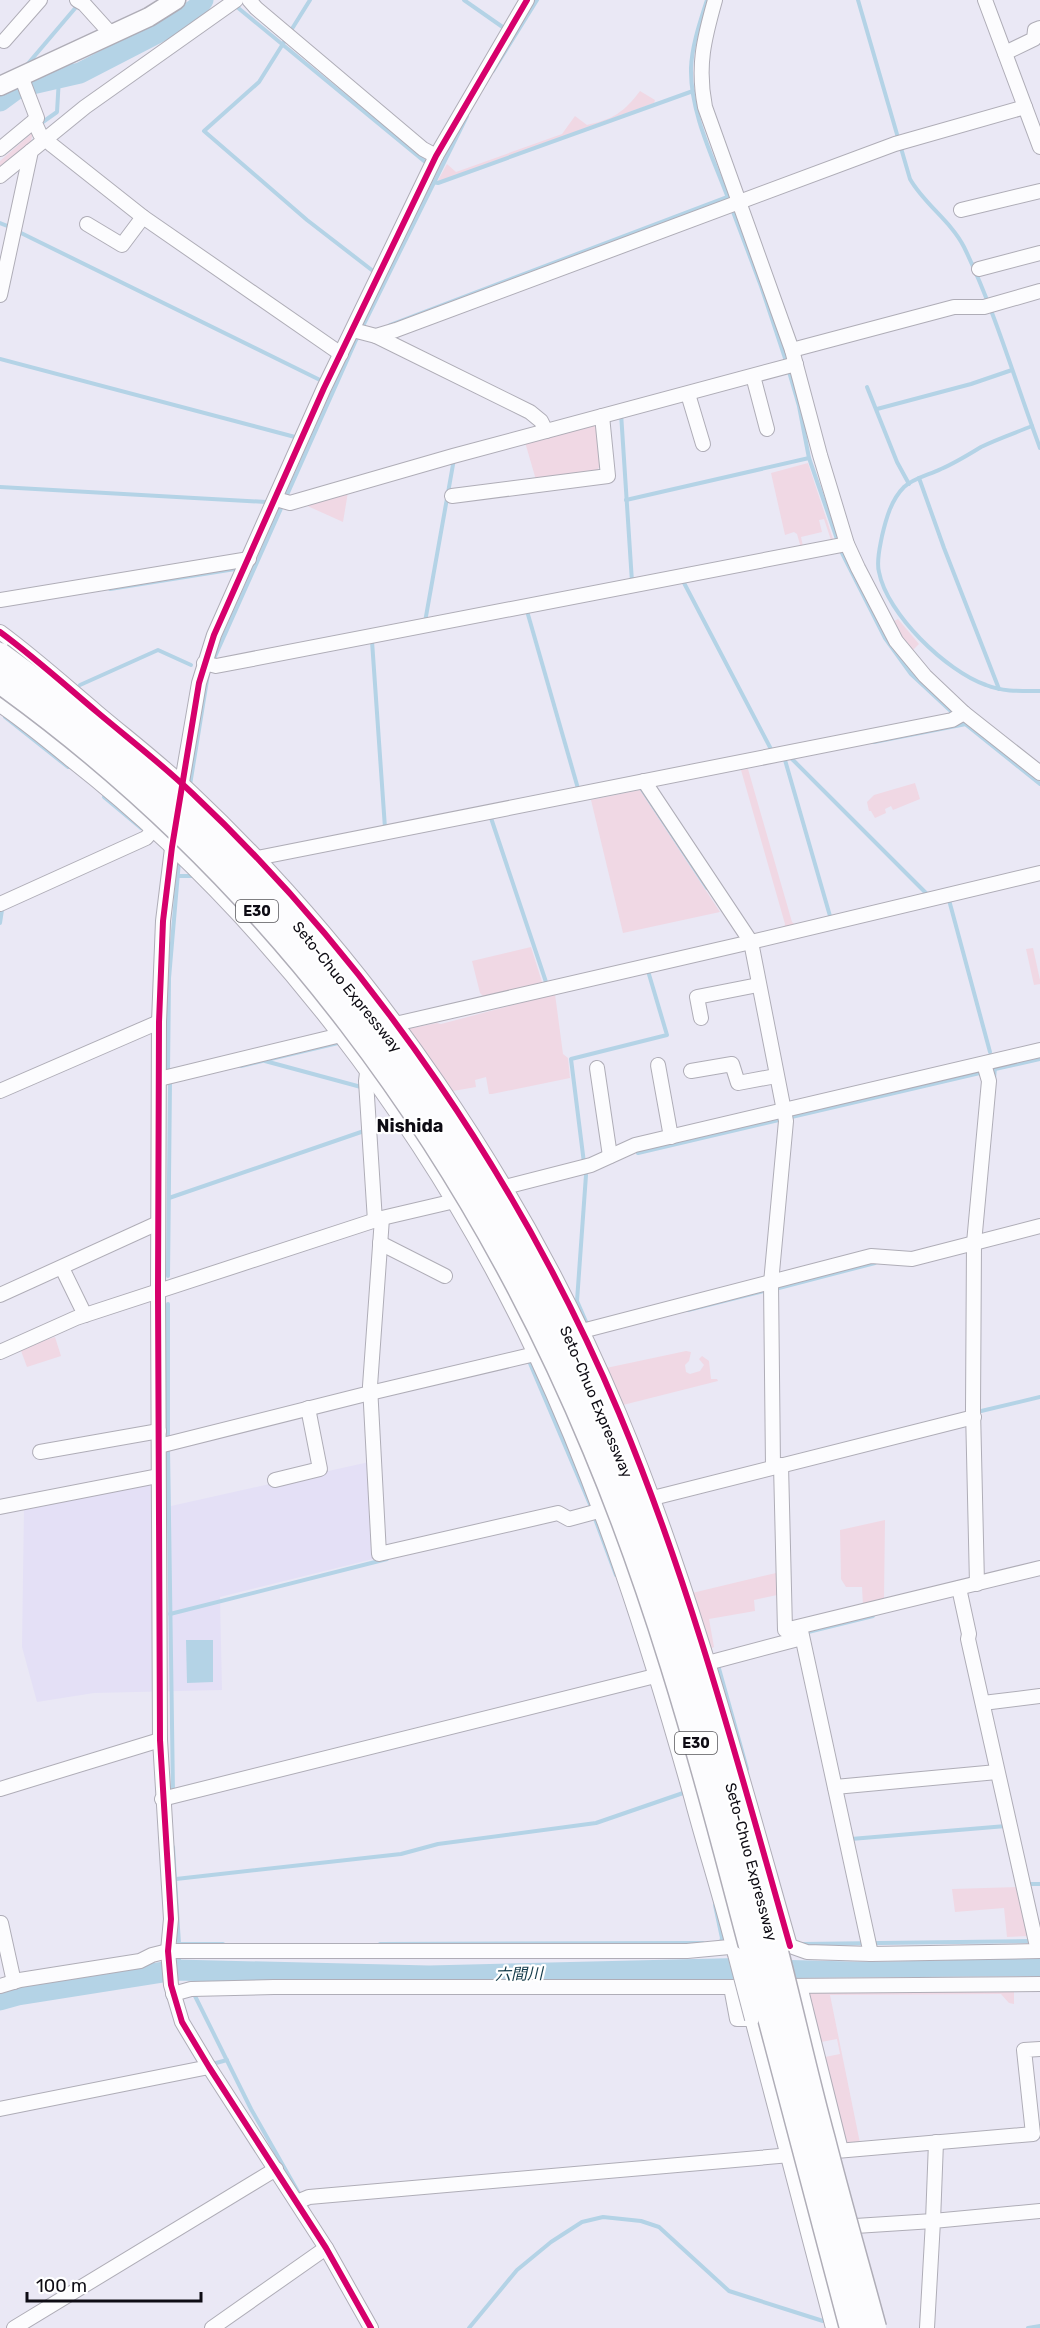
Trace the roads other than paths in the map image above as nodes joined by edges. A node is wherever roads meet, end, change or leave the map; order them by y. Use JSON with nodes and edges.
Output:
{"nodes":[{"id":1,"x":40,"y":0,"type":"edge"},
{"id":2,"x":77,"y":0,"type":"edge"},
{"id":3,"x":176,"y":0,"type":"edge"},
{"id":4,"x":527,"y":0,"type":"edge"},
{"id":5,"x":715,"y":0,"type":"edge"},
{"id":6,"x":985,"y":0,"type":"edge"},
{"id":7,"x":245,"y":1,"type":"edge"},
{"id":8,"x":1040,"y":28,"type":"edge"},
{"id":9,"x":112,"y":34,"type":"junction"},
{"id":10,"x":4,"y":41,"type":"dead end"},
{"id":11,"x":1005,"y":53,"type":"junction"},
{"id":12,"x":24,"y":84,"type":"junction"},
{"id":13,"x":0,"y":86,"type":"edge"},
{"id":14,"x":1025,"y":107,"type":"junction"},
{"id":15,"x":42,"y":134,"type":"junction"},
{"id":16,"x":1039,"y":140,"type":"edge"},
{"id":17,"x":0,"y":148,"type":"edge"},
{"id":18,"x":436,"y":156,"type":"junction"},
{"id":19,"x":29,"y":157,"type":"junction"},
{"id":20,"x":0,"y":176,"type":"edge"},
{"id":21,"x":1040,"y":191,"type":"edge"},
{"id":22,"x":737,"y":201,"type":"junction"},
{"id":23,"x":961,"y":210,"type":"dead end"},
{"id":24,"x":143,"y":217,"type":"junction"},
{"id":25,"x":87,"y":224,"type":"dead end"},
{"id":26,"x":1040,"y":253,"type":"edge"},
{"id":27,"x":979,"y":268,"type":"dead end"},
{"id":28,"x":1040,"y":291,"type":"edge"},
{"id":29,"x":0,"y":295,"type":"edge"},
{"id":30,"x":363,"y":333,"type":"junction"},
{"id":31,"x":341,"y":354,"type":"junction"},
{"id":32,"x":791,"y":362,"type":"junction"},
{"id":33,"x":753,"y":376,"type":"junction"},
{"id":34,"x":688,"y":393,"type":"junction"},
{"id":35,"x":602,"y":416,"type":"junction"},
{"id":36,"x":767,"y":429,"type":"dead end"},
{"id":37,"x":546,"y":431,"type":"junction"},
{"id":38,"x":702,"y":444,"type":"dead end"},
{"id":39,"x":453,"y":496,"type":"dead end"},
{"id":40,"x":281,"y":501,"type":"junction"},
{"id":41,"x":841,"y":545,"type":"junction"},
{"id":42,"x":249,"y":559,"type":"junction"},
{"id":43,"x":0,"y":600,"type":"edge"},
{"id":44,"x":0,"y":632,"type":"edge"},
{"id":45,"x":0,"y":655,"type":"edge"},
{"id":46,"x":209,"y":664,"type":"junction"},
{"id":47,"x":0,"y":681,"type":"edge"},
{"id":48,"x":0,"y":705,"type":"edge"},
{"id":49,"x":959,"y":716,"type":"junction"},
{"id":50,"x":1040,"y":773,"type":"edge"},
{"id":51,"x":644,"y":781,"type":"junction"},
{"id":52,"x":187,"y":788,"type":"junction"},
{"id":53,"x":168,"y":843,"type":"junction"},
{"id":54,"x":260,"y":862,"type":"junction"},
{"id":55,"x":1040,"y":873,"type":"edge"},
{"id":56,"x":0,"y":904,"type":"edge"},
{"id":57,"x":748,"y":945,"type":"junction"},
{"id":58,"x":758,"y":985,"type":"junction"},
{"id":59,"x":701,"y":1018,"type":"dead end"},
{"id":60,"x":159,"y":1022,"type":"junction"},
{"id":61,"x":397,"y":1024,"type":"junction"},
{"id":62,"x":340,"y":1035,"type":"junction"},
{"id":63,"x":1040,"y":1050,"type":"edge"},
{"id":64,"x":658,"y":1065,"type":"dead end"},
{"id":65,"x":597,"y":1068,"type":"dead end"},
{"id":66,"x":986,"y":1068,"type":"junction"},
{"id":67,"x":691,"y":1071,"type":"dead end"},
{"id":68,"x":367,"y":1073,"type":"junction"},
{"id":69,"x":776,"y":1076,"type":"junction"},
{"id":70,"x":159,"y":1079,"type":"junction"},
{"id":71,"x":0,"y":1091,"type":"edge"},
{"id":72,"x":784,"y":1116,"type":"junction"},
{"id":73,"x":671,"y":1137,"type":"junction"},
{"id":74,"x":610,"y":1156,"type":"junction"},
{"id":75,"x":505,"y":1187,"type":"junction"},
{"id":76,"x":452,"y":1202,"type":"junction"},
{"id":77,"x":379,"y":1219,"type":"junction"},
{"id":78,"x":158,"y":1223,"type":"junction"},
{"id":79,"x":1040,"y":1226,"type":"edge"},
{"id":80,"x":976,"y":1240,"type":"junction"},
{"id":81,"x":380,"y":1243,"type":"junction"},
{"id":82,"x":62,"y":1268,"type":"junction"},
{"id":83,"x":445,"y":1276,"type":"dead end"},
{"id":84,"x":771,"y":1287,"type":"junction"},
{"id":85,"x":158,"y":1292,"type":"junction"},
{"id":86,"x":0,"y":1295,"type":"edge"},
{"id":87,"x":85,"y":1315,"type":"junction"},
{"id":88,"x":582,"y":1330,"type":"junction"},
{"id":89,"x":0,"y":1352,"type":"edge"},
{"id":90,"x":535,"y":1354,"type":"junction"},
{"id":91,"x":368,"y":1391,"type":"junction"},
{"id":92,"x":308,"y":1408,"type":"junction"},
{"id":93,"x":974,"y":1414,"type":"junction"},
{"id":94,"x":159,"y":1431,"type":"junction"},
{"id":95,"x":159,"y":1446,"type":"junction"},
{"id":96,"x":40,"y":1452,"type":"dead end"},
{"id":97,"x":776,"y":1465,"type":"junction"},
{"id":98,"x":158,"y":1476,"type":"junction"},
{"id":99,"x":275,"y":1480,"type":"dead end"},
{"id":100,"x":652,"y":1499,"type":"junction"},
{"id":101,"x":0,"y":1507,"type":"edge"},
{"id":102,"x":600,"y":1510,"type":"junction"},
{"id":103,"x":1040,"y":1568,"type":"edge"},
{"id":104,"x":977,"y":1584,"type":"junction"},
{"id":105,"x":960,"y":1592,"type":"junction"},
{"id":106,"x":801,"y":1633,"type":"junction"},
{"id":107,"x":708,"y":1663,"type":"junction"},
{"id":108,"x":657,"y":1676,"type":"junction"},
{"id":109,"x":1040,"y":1696,"type":"edge"},
{"id":110,"x":986,"y":1703,"type":"junction"},
{"id":111,"x":160,"y":1740,"type":"junction"},
{"id":112,"x":997,"y":1772,"type":"junction"},
{"id":113,"x":838,"y":1786,"type":"junction"},
{"id":114,"x":0,"y":1789,"type":"edge"},
{"id":115,"x":162,"y":1799,"type":"junction"},
{"id":116,"x":1,"y":1923,"type":"edge"},
{"id":117,"x":790,"y":1946,"type":"junction"},
{"id":118,"x":1037,"y":1946,"type":"edge"},
{"id":119,"x":870,"y":1947,"type":"junction"},
{"id":120,"x":734,"y":1950,"type":"junction"},
{"id":121,"x":168,"y":1954,"type":"junction"},
{"id":122,"x":7,"y":1984,"type":"edge"},
{"id":123,"x":1040,"y":1984,"type":"edge"},
{"id":124,"x":800,"y":1986,"type":"junction"},
{"id":125,"x":730,"y":1987,"type":"junction"},
{"id":126,"x":172,"y":1990,"type":"junction"},
{"id":127,"x":752,"y":2019,"type":"junction"},
{"id":128,"x":1040,"y":2049,"type":"edge"},
{"id":129,"x":209,"y":2067,"type":"junction"},
{"id":130,"x":0,"y":2109,"type":"edge"},
{"id":131,"x":1034,"y":2132,"type":"edge"},
{"id":132,"x":936,"y":2142,"type":"junction"},
{"id":133,"x":841,"y":2150,"type":"junction"},
{"id":134,"x":787,"y":2155,"type":"junction"},
{"id":135,"x":276,"y":2169,"type":"junction"},
{"id":136,"x":301,"y":2200,"type":"junction"},
{"id":137,"x":1040,"y":2211,"type":"edge"},
{"id":138,"x":933,"y":2221,"type":"junction"},
{"id":139,"x":807,"y":2230,"type":"junction"},
{"id":140,"x":326,"y":2248,"type":"junction"},
{"id":141,"x":14,"y":2328,"type":"edge"},
{"id":142,"x":212,"y":2328,"type":"edge"},
{"id":143,"x":371,"y":2328,"type":"edge"},
{"id":144,"x":833,"y":2328,"type":"edge"},
{"id":145,"x":852,"y":2328,"type":"edge"},
{"id":146,"x":874,"y":2328,"type":"edge"},
{"id":147,"x":927,"y":2328,"type":"edge"}],
"edges":[{"from":1,"to":10,"type":"street"},
{"from":2,"to":9,"type":"street"},
{"from":3,"to":9,"type":"main road"},
{"from":4,"to":18,"type":"street"},
{"from":5,"to":22,"type":"street"},
{"from":6,"to":11,"type":"street"},
{"from":7,"to":15,"type":"street"},
{"from":7,"to":18,"type":"street"},
{"from":8,"to":11,"type":"street"},
{"from":9,"to":12,"type":"main road"},
{"from":11,"to":14,"type":"street"},
{"from":12,"to":13,"type":"main road"},
{"from":12,"to":15,"type":"street"},
{"from":14,"to":16,"type":"street"},
{"from":14,"to":22,"type":"street"},
{"from":15,"to":17,"type":"street"},
{"from":15,"to":19,"type":"street"},
{"from":15,"to":24,"type":"street"},
{"from":18,"to":30,"type":"street"},
{"from":19,"to":20,"type":"street"},
{"from":19,"to":29,"type":"street"},
{"from":21,"to":23,"type":"street"},
{"from":22,"to":30,"type":"street"},
{"from":22,"to":32,"type":"street"},
{"from":24,"to":25,"type":"street"},
{"from":24,"to":31,"type":"street"},
{"from":26,"to":27,"type":"street"},
{"from":28,"to":32,"type":"street"},
{"from":30,"to":31,"type":"street"},
{"from":30,"to":37,"type":"street"},
{"from":31,"to":40,"type":"street"},
{"from":32,"to":33,"type":"street"},
{"from":32,"to":41,"type":"street"},
{"from":33,"to":34,"type":"street"},
{"from":33,"to":36,"type":"street"},
{"from":34,"to":35,"type":"street"},
{"from":34,"to":38,"type":"street"},
{"from":35,"to":37,"type":"street"},
{"from":35,"to":39,"type":"street"},
{"from":37,"to":40,"type":"street"},
{"from":40,"to":42,"type":"street"},
{"from":41,"to":46,"type":"street"},
{"from":41,"to":49,"type":"street"},
{"from":42,"to":43,"type":"street"},
{"from":42,"to":46,"type":"street"},
{"from":44,"to":52,"type":"street"},
{"from":45,"to":146,"type":"highway","name":"Seto-Chuo Expressway","number":"E30","bridge":true},
{"from":46,"to":52,"type":"street"},
{"from":47,"to":145,"type":"highway","name":"Seto-Chuo Expressway","number":"E30","bridge":true},
{"from":48,"to":53,"type":"street"},
{"from":49,"to":50,"type":"street"},
{"from":49,"to":51,"type":"street"},
{"from":51,"to":54,"type":"street"},
{"from":51,"to":57,"type":"street"},
{"from":52,"to":53,"type":"street"},
{"from":52,"to":54,"type":"street"},
{"from":53,"to":56,"type":"street"},
{"from":53,"to":60,"type":"street"},
{"from":53,"to":62,"type":"street"},
{"from":54,"to":61,"type":"street"},
{"from":55,"to":57,"type":"street"},
{"from":57,"to":58,"type":"street"},
{"from":57,"to":61,"type":"street"},
{"from":58,"to":59,"type":"street"},
{"from":58,"to":69,"type":"street"},
{"from":60,"to":70,"type":"street"},
{"from":60,"to":71,"type":"street"},
{"from":61,"to":62,"type":"street"},
{"from":61,"to":75,"type":"street"},
{"from":62,"to":68,"type":"street"},
{"from":62,"to":70,"type":"street"},
{"from":63,"to":66,"type":"street"},
{"from":64,"to":73,"type":"street"},
{"from":65,"to":74,"type":"street"},
{"from":66,"to":72,"type":"street"},
{"from":66,"to":80,"type":"street"},
{"from":67,"to":69,"type":"street"},
{"from":68,"to":76,"type":"street"},
{"from":68,"to":77,"type":"street"},
{"from":69,"to":72,"type":"street"},
{"from":70,"to":78,"type":"street"},
{"from":72,"to":73,"type":"street"},
{"from":72,"to":84,"type":"street"},
{"from":73,"to":74,"type":"street"},
{"from":74,"to":75,"type":"street"},
{"from":75,"to":76,"type":"street"},
{"from":75,"to":88,"type":"street"},
{"from":76,"to":77,"type":"street"},
{"from":76,"to":90,"type":"street"},
{"from":77,"to":81,"type":"street"},
{"from":77,"to":85,"type":"street"},
{"from":78,"to":82,"type":"street"},
{"from":78,"to":85,"type":"street"},
{"from":79,"to":80,"type":"street"},
{"from":80,"to":84,"type":"street"},
{"from":80,"to":93,"type":"street"},
{"from":81,"to":83,"type":"street"},
{"from":81,"to":91,"type":"street"},
{"from":82,"to":86,"type":"street"},
{"from":82,"to":87,"type":"street"},
{"from":84,"to":88,"type":"street"},
{"from":84,"to":97,"type":"street"},
{"from":85,"to":87,"type":"street"},
{"from":85,"to":94,"type":"street"},
{"from":87,"to":89,"type":"street"},
{"from":88,"to":90,"type":"street"},
{"from":88,"to":100,"type":"street"},
{"from":90,"to":91,"type":"street"},
{"from":90,"to":102,"type":"street"},
{"from":91,"to":92,"type":"street"},
{"from":91,"to":102,"type":"street"},
{"from":92,"to":95,"type":"street"},
{"from":92,"to":99,"type":"street"},
{"from":93,"to":97,"type":"street"},
{"from":93,"to":104,"type":"street"},
{"from":94,"to":95,"type":"street"},
{"from":94,"to":96,"type":"street"},
{"from":95,"to":98,"type":"street"},
{"from":97,"to":100,"type":"street"},
{"from":97,"to":106,"type":"street"},
{"from":98,"to":101,"type":"street"},
{"from":98,"to":111,"type":"street"},
{"from":100,"to":102,"type":"street"},
{"from":100,"to":107,"type":"street"},
{"from":102,"to":108,"type":"street"},
{"from":103,"to":104,"type":"street"},
{"from":104,"to":105,"type":"street"},
{"from":105,"to":106,"type":"street"},
{"from":105,"to":110,"type":"street"},
{"from":106,"to":107,"type":"street"},
{"from":106,"to":113,"type":"street"},
{"from":107,"to":108,"type":"street"},
{"from":107,"to":117,"type":"street"},
{"from":108,"to":115,"type":"street"},
{"from":108,"to":120,"type":"street"},
{"from":109,"to":110,"type":"street"},
{"from":110,"to":112,"type":"street"},
{"from":111,"to":114,"type":"street"},
{"from":111,"to":115,"type":"street"},
{"from":112,"to":113,"type":"street"},
{"from":112,"to":118,"type":"street"},
{"from":113,"to":119,"type":"street"},
{"from":115,"to":121,"type":"street"},
{"from":116,"to":122,"type":"street"},
{"from":117,"to":119,"type":"street"},
{"from":117,"to":120,"type":"street"},
{"from":118,"to":119,"type":"street"},
{"from":120,"to":121,"type":"street"},
{"from":120,"to":127,"type":"street","bridge":true},
{"from":121,"to":122,"type":"street"},
{"from":121,"to":126,"type":"street"},
{"from":123,"to":124,"type":"street"},
{"from":124,"to":125,"type":"street"},
{"from":124,"to":133,"type":"street"},
{"from":125,"to":126,"type":"street"},
{"from":125,"to":127,"type":"street"},
{"from":126,"to":129,"type":"street"},
{"from":127,"to":134,"type":"street"},
{"from":128,"to":131,"type":"street"},
{"from":129,"to":130,"type":"street"},
{"from":129,"to":135,"type":"street"},
{"from":131,"to":132,"type":"street"},
{"from":132,"to":133,"type":"street"},
{"from":132,"to":138,"type":"street"},
{"from":133,"to":134,"type":"street"},
{"from":134,"to":136,"type":"street"},
{"from":134,"to":139,"type":"street"},
{"from":135,"to":136,"type":"street"},
{"from":135,"to":141,"type":"street"},
{"from":136,"to":140,"type":"street"},
{"from":137,"to":138,"type":"street"},
{"from":138,"to":139,"type":"street"},
{"from":138,"to":147,"type":"street"},
{"from":139,"to":144,"type":"street"},
{"from":140,"to":142,"type":"street"},
{"from":140,"to":143,"type":"street"}]}
